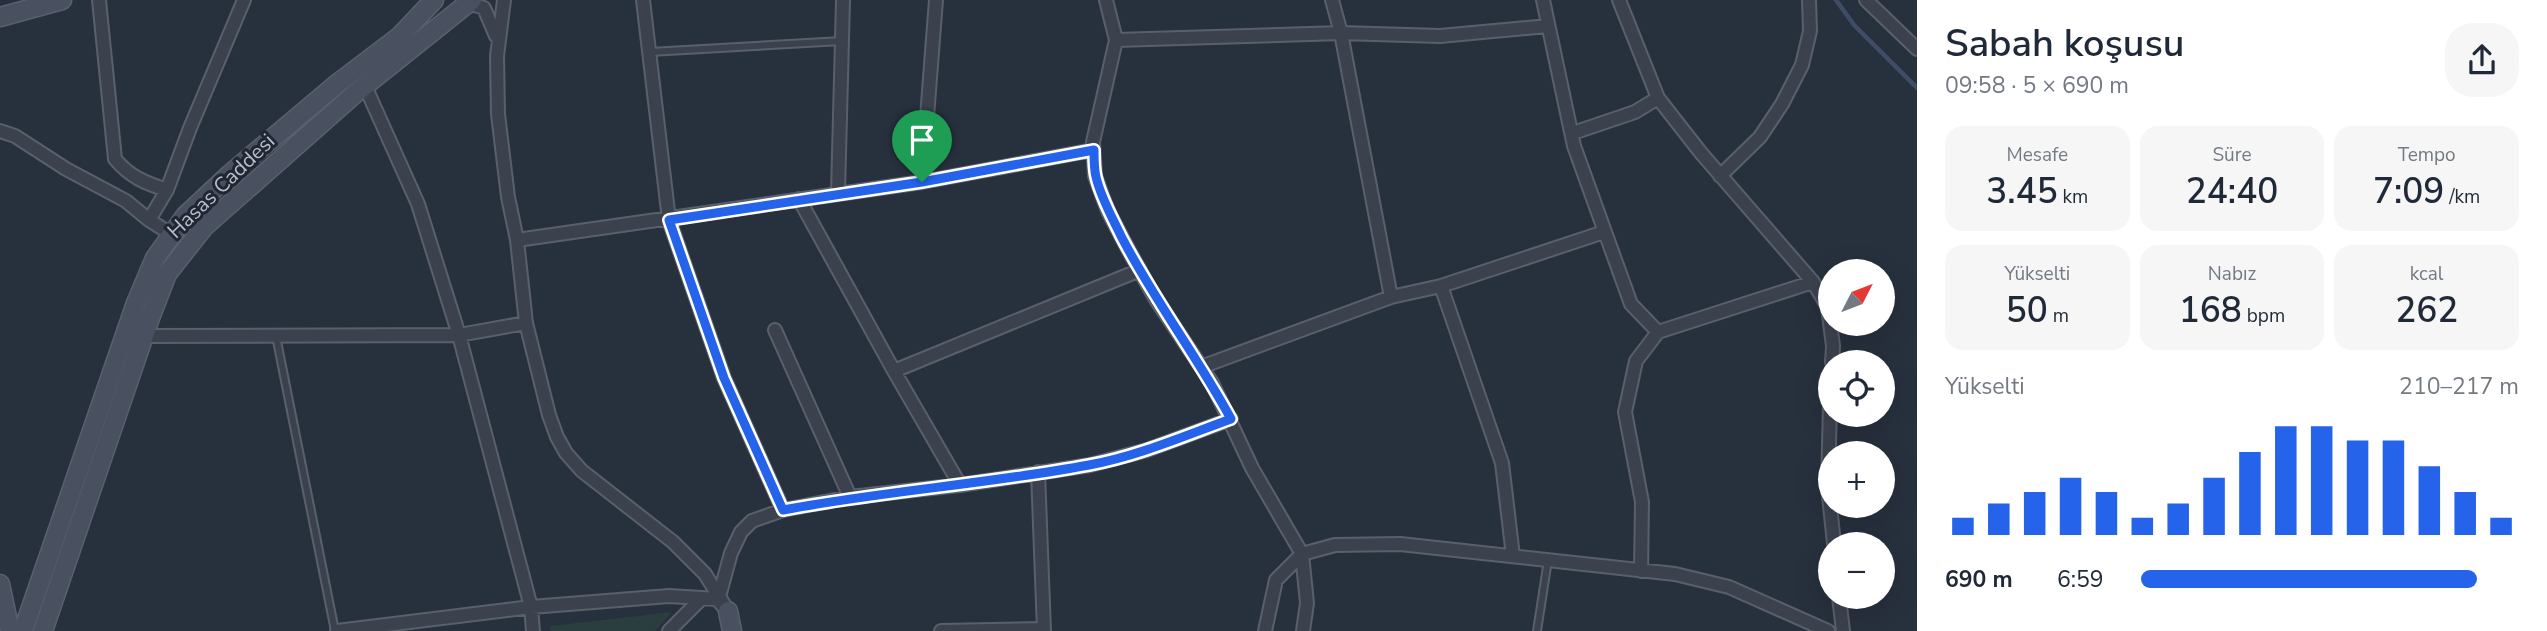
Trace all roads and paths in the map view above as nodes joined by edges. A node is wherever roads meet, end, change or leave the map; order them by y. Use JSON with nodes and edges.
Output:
{"nodes":[{"id":1,"x":62,"y":0,"type":"edge"},
{"id":2,"x":99,"y":0,"type":"edge"},
{"id":3,"x":244,"y":0,"type":"edge"},
{"id":4,"x":434,"y":0,"type":"edge"},
{"id":5,"x":504,"y":0,"type":"edge"},
{"id":6,"x":643,"y":0,"type":"edge"},
{"id":7,"x":843,"y":0,"type":"edge"},
{"id":8,"x":936,"y":0,"type":"edge"},
{"id":9,"x":1106,"y":0,"type":"edge"},
{"id":10,"x":1332,"y":0,"type":"edge"},
{"id":11,"x":1543,"y":0,"type":"edge"},
{"id":12,"x":1619,"y":0,"type":"edge"},
{"id":13,"x":1809,"y":0,"type":"edge"},
{"id":14,"x":1866,"y":0,"type":"edge"},
{"id":15,"x":466,"y":4,"type":"edge"},
{"id":16,"x":0,"y":17,"type":"edge"},
{"id":17,"x":1548,"y":26,"type":"junction"},
{"id":18,"x":1341,"y":33,"type":"junction"},
{"id":19,"x":1116,"y":40,"type":"junction"},
{"id":20,"x":842,"y":41,"type":"junction"},
{"id":21,"x":499,"y":43,"type":"junction"},
{"id":22,"x":1917,"y":49,"type":"edge"},
{"id":23,"x":650,"y":52,"type":"junction"},
{"id":24,"x":365,"y":86,"type":"junction"},
{"id":25,"x":1658,"y":98,"type":"junction"},
{"id":26,"x":0,"y":131,"type":"edge"},
{"id":27,"x":1573,"y":133,"type":"junction"},
{"id":28,"x":1094,"y":150,"type":"junction"},
{"id":29,"x":1720,"y":176,"type":"junction"},
{"id":30,"x":922,"y":182,"type":"junction"},
{"id":31,"x":167,"y":190,"type":"junction"},
{"id":32,"x":838,"y":193,"type":"junction"},
{"id":33,"x":799,"y":199,"type":"junction"},
{"id":34,"x":149,"y":220,"type":"junction"},
{"id":35,"x":669,"y":220,"type":"junction"},
{"id":36,"x":1604,"y":232,"type":"junction"},
{"id":37,"x":171,"y":234,"type":"junction"},
{"id":38,"x":517,"y":240,"type":"junction"},
{"id":39,"x":1140,"y":270,"type":"junction"},
{"id":40,"x":1813,"y":282,"type":"junction"},
{"id":41,"x":1441,"y":286,"type":"junction"},
{"id":42,"x":1391,"y":297,"type":"junction"},
{"id":43,"x":526,"y":323,"type":"junction"},
{"id":44,"x":775,"y":330,"type":"dead end"},
{"id":45,"x":1658,"y":332,"type":"junction"},
{"id":46,"x":459,"y":335,"type":"junction"},
{"id":47,"x":144,"y":336,"type":"junction"},
{"id":48,"x":276,"y":336,"type":"junction"},
{"id":49,"x":1833,"y":350,"type":"edge"},
{"id":50,"x":1201,"y":367,"type":"junction"},
{"id":51,"x":894,"y":371,"type":"junction"},
{"id":52,"x":1231,"y":419,"type":"junction"},
{"id":53,"x":1829,"y":427,"type":"edge"},
{"id":54,"x":1038,"y":472,"type":"junction"},
{"id":55,"x":960,"y":485,"type":"junction"},
{"id":56,"x":850,"y":497,"type":"junction"},
{"id":57,"x":783,"y":510,"type":"junction"},
{"id":58,"x":1833,"y":532,"type":"edge"},
{"id":59,"x":1302,"y":554,"type":"junction"},
{"id":60,"x":1513,"y":556,"type":"junction"},
{"id":61,"x":1548,"y":560,"type":"junction"},
{"id":62,"x":1641,"y":571,"type":"junction"},
{"id":63,"x":0,"y":584,"type":"edge"},
{"id":64,"x":701,"y":599,"type":"junction"},
{"id":65,"x":723,"y":604,"type":"junction"},
{"id":66,"x":531,"y":607,"type":"junction"},
{"id":67,"x":1840,"y":609,"type":"edge"},
{"id":68,"x":403,"y":628,"type":"edge"},
{"id":69,"x":10,"y":629,"type":"edge"},
{"id":70,"x":1044,"y":630,"type":"edge"},
{"id":71,"x":43,"y":631,"type":"edge"},
{"id":72,"x":336,"y":631,"type":"edge"},
{"id":73,"x":533,"y":631,"type":"edge"},
{"id":74,"x":669,"y":631,"type":"edge"},
{"id":75,"x":732,"y":631,"type":"edge"},
{"id":76,"x":941,"y":631,"type":"edge"},
{"id":77,"x":1265,"y":631,"type":"edge"},
{"id":78,"x":1303,"y":631,"type":"edge"},
{"id":79,"x":1537,"y":631,"type":"edge"},
{"id":80,"x":1828,"y":631,"type":"edge"},
{"id":81,"x":1843,"y":631,"type":"edge"}],
"edges":[{"from":1,"to":16,"type":"main road"},
{"from":2,"to":31,"type":"street"},
{"from":3,"to":31,"type":"street"},
{"from":4,"to":37,"type":"main road","name":"Hasas Caddesi"},
{"from":5,"to":21,"type":"street"},
{"from":6,"to":23,"type":"street"},
{"from":7,"to":20,"type":"street"},
{"from":8,"to":30,"type":"street"},
{"from":9,"to":19,"type":"street"},
{"from":10,"to":18,"type":"street"},
{"from":11,"to":17,"type":"street"},
{"from":12,"to":25,"type":"street"},
{"from":13,"to":29,"type":"street"},
{"from":14,"to":22,"type":"street"},
{"from":15,"to":21,"type":"street"},
{"from":15,"to":24,"type":"main road","name":"Hasas Caddesi"},
{"from":17,"to":18,"type":"street"},
{"from":17,"to":27,"type":"street"},
{"from":18,"to":19,"type":"street"},
{"from":18,"to":42,"type":"street"},
{"from":19,"to":28,"type":"street"},
{"from":20,"to":23,"type":"lane"},
{"from":20,"to":32,"type":"street"},
{"from":21,"to":38,"type":"street"},
{"from":23,"to":35,"type":"street"},
{"from":24,"to":46,"type":"street"},
{"from":24,"to":47,"type":"main road","name":"Hasas Caddesi"},
{"from":25,"to":27,"type":"street"},
{"from":25,"to":29,"type":"street"},
{"from":26,"to":34,"type":"street"},
{"from":27,"to":36,"type":"street"},
{"from":28,"to":30,"type":"street"},
{"from":28,"to":39,"type":"street"},
{"from":29,"to":40,"type":"street"},
{"from":30,"to":32,"type":"street"},
{"from":31,"to":34,"type":"street"},
{"from":32,"to":33,"type":"street"},
{"from":33,"to":35,"type":"street"},
{"from":33,"to":51,"type":"street"},
{"from":34,"to":37,"type":"street"},
{"from":35,"to":38,"type":"street"},
{"from":35,"to":57,"type":"street"},
{"from":36,"to":41,"type":"street"},
{"from":36,"to":45,"type":"street"},
{"from":37,"to":69,"type":"main road","name":"Hasas Caddesi"},
{"from":38,"to":43,"type":"street"},
{"from":39,"to":50,"type":"street"},
{"from":39,"to":51,"type":"street"},
{"from":40,"to":45,"type":"street"},
{"from":40,"to":49,"type":"street"},
{"from":41,"to":42,"type":"street"},
{"from":41,"to":60,"type":"street"},
{"from":42,"to":50,"type":"street"},
{"from":43,"to":46,"type":"street"},
{"from":43,"to":65,"type":"street"},
{"from":44,"to":56,"type":"street"},
{"from":45,"to":62,"type":"street"},
{"from":46,"to":48,"type":"street"},
{"from":46,"to":66,"type":"street"},
{"from":47,"to":48,"type":"street"},
{"from":47,"to":71,"type":"main road","name":"Hasas Caddesi"},
{"from":48,"to":72,"type":"lane"},
{"from":50,"to":52,"type":"street"},
{"from":51,"to":55,"type":"street"},
{"from":52,"to":54,"type":"street"},
{"from":52,"to":59,"type":"street"},
{"from":53,"to":58,"type":"street"},
{"from":54,"to":55,"type":"street"},
{"from":54,"to":70,"type":"street"},
{"from":55,"to":56,"type":"street"},
{"from":56,"to":57,"type":"street"},
{"from":57,"to":65,"type":"street"},
{"from":59,"to":60,"type":"street"},
{"from":59,"to":77,"type":"street"},
{"from":59,"to":78,"type":"street"},
{"from":60,"to":61,"type":"street"},
{"from":61,"to":62,"type":"street"},
{"from":61,"to":79,"type":"lane"},
{"from":62,"to":80,"type":"street"},
{"from":63,"to":69,"type":"main road"},
{"from":64,"to":65,"type":"street"},
{"from":64,"to":66,"type":"street"},
{"from":64,"to":74,"type":"street"},
{"from":65,"to":75,"type":"main road"},
{"from":66,"to":68,"type":"street"},
{"from":66,"to":73,"type":"street"},
{"from":67,"to":81,"type":"street"},
{"from":68,"to":72,"type":"street"},
{"from":70,"to":76,"type":"street"}]}
